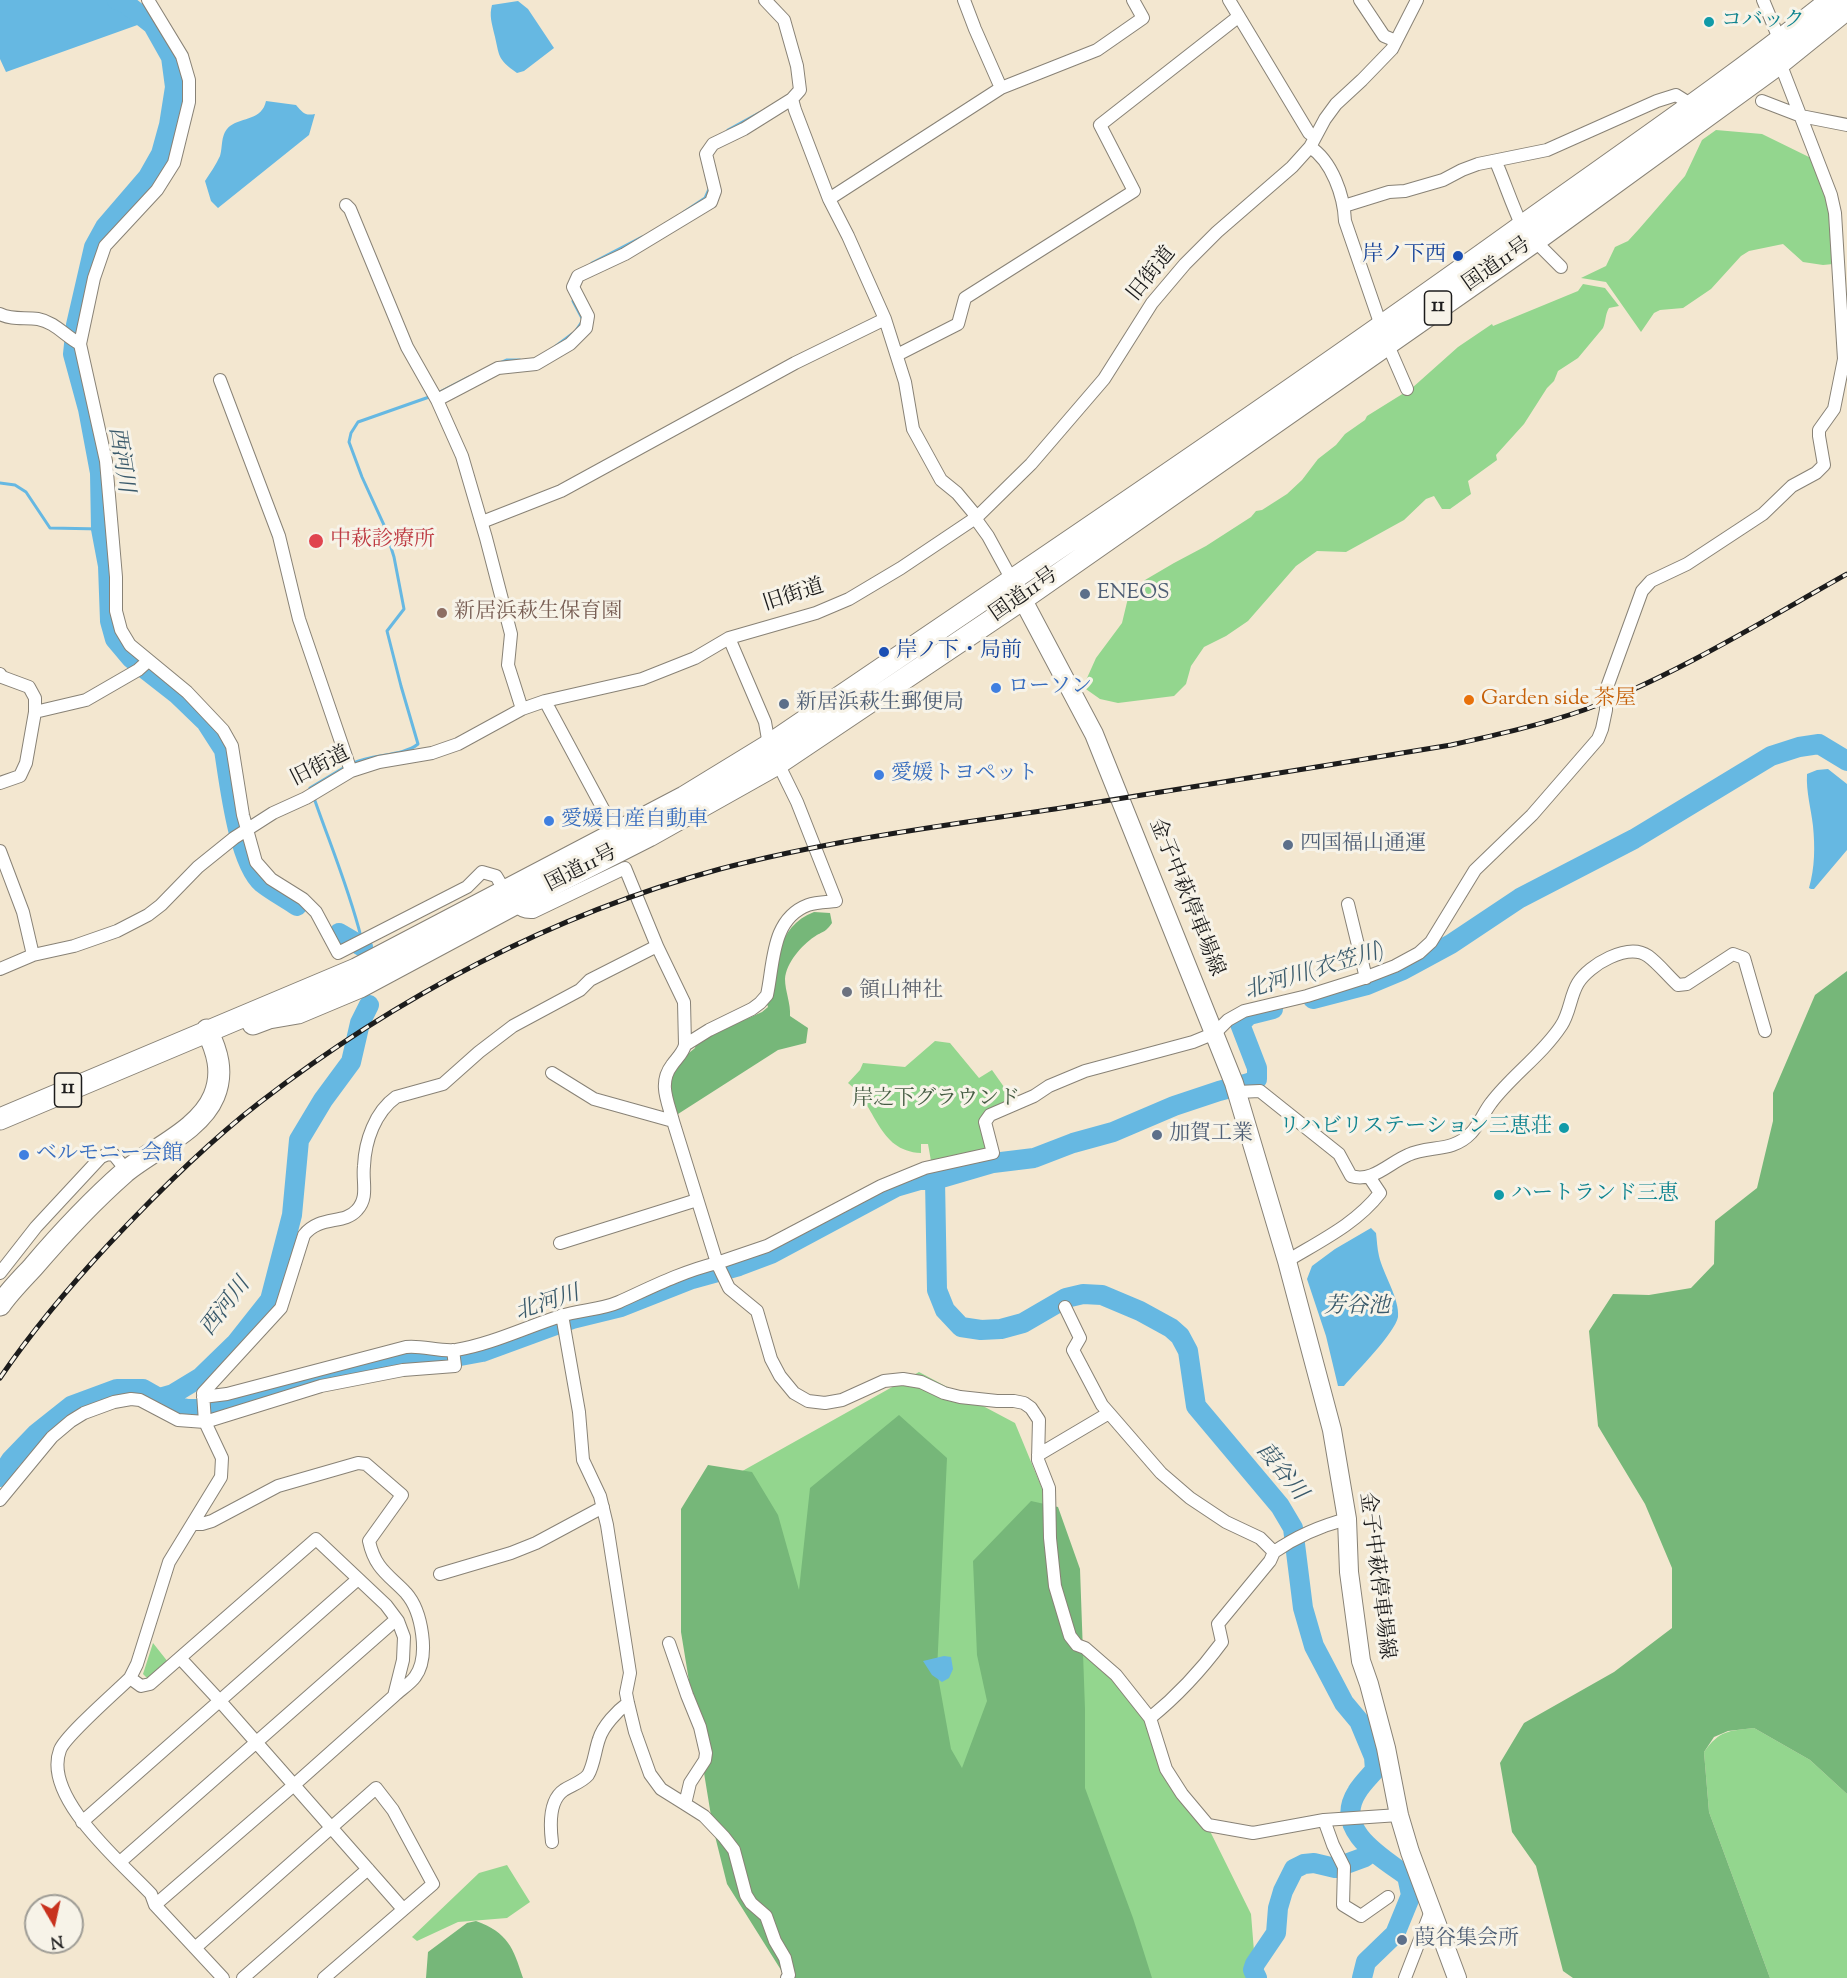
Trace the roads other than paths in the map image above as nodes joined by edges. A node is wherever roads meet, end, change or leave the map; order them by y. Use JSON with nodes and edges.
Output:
{"nodes":[{"id":1,"x":148,"y":0,"type":"edge"},
{"id":2,"x":765,"y":0,"type":"edge"},
{"id":3,"x":964,"y":0,"type":"edge"},
{"id":4,"x":1133,"y":0,"type":"edge"},
{"id":5,"x":1229,"y":0,"type":"edge"},
{"id":6,"x":1360,"y":0,"type":"edge"},
{"id":7,"x":1417,"y":0,"type":"edge"},
{"id":8,"x":1763,"y":0,"type":"edge"},
{"id":9,"x":1831,"y":0,"type":"edge"},
{"id":10,"x":1847,"y":9,"type":"edge"},
{"id":11,"x":1238,"y":17,"type":"junction"},
{"id":12,"x":1396,"y":41,"type":"junction"},
{"id":13,"x":1780,"y":41,"type":"junction"},
{"id":14,"x":1780,"y":63,"type":"junction"},
{"id":15,"x":1001,"y":88,"type":"junction"},
{"id":16,"x":797,"y":89,"type":"junction"},
{"id":17,"x":1762,"y":101,"type":"dead end"},
{"id":18,"x":1690,"y":107,"type":"junction"},
{"id":19,"x":1801,"y":116,"type":"junction"},
{"id":20,"x":1847,"y":125,"type":"edge"},
{"id":21,"x":1312,"y":142,"type":"junction"},
{"id":22,"x":1496,"y":162,"type":"junction"},
{"id":23,"x":829,"y":199,"type":"junction"},
{"id":24,"x":346,"y":205,"type":"dead end"},
{"id":25,"x":1344,"y":206,"type":"junction"},
{"id":26,"x":1528,"y":234,"type":"junction"},
{"id":27,"x":1561,"y":267,"type":"dead end"},
{"id":28,"x":0,"y":314,"type":"edge"},
{"id":29,"x":885,"y":319,"type":"junction"},
{"id":30,"x":1384,"y":335,"type":"junction"},
{"id":31,"x":77,"y":342,"type":"junction"},
{"id":32,"x":897,"y":355,"type":"junction"},
{"id":33,"x":1845,"y":359,"type":"edge"},
{"id":34,"x":220,"y":380,"type":"dead end"},
{"id":35,"x":1407,"y":388,"type":"dead end"},
{"id":36,"x":435,"y":395,"type":"junction"},
{"id":37,"x":976,"y":518,"type":"junction"},
{"id":38,"x":482,"y":522,"type":"junction"},
{"id":39,"x":1012,"y":580,"type":"junction"},
{"id":40,"x":1023,"y":599,"type":"junction"},
{"id":41,"x":729,"y":638,"type":"junction"},
{"id":42,"x":144,"y":665,"type":"junction"},
{"id":43,"x":1,"y":677,"type":"edge"},
{"id":44,"x":545,"y":701,"type":"junction"},
{"id":45,"x":522,"y":710,"type":"junction"},
{"id":46,"x":35,"y":712,"type":"junction"},
{"id":47,"x":774,"y":754,"type":"junction"},
{"id":48,"x":350,"y":766,"type":"junction"},
{"id":49,"x":0,"y":783,"type":"edge"},
{"id":50,"x":242,"y":833,"type":"junction"},
{"id":51,"x":616,"y":833,"type":"junction"},
{"id":52,"x":0,"y":851,"type":"edge"},
{"id":53,"x":509,"y":897,"type":"junction"},
{"id":54,"x":1348,"y":904,"type":"dead end"},
{"id":55,"x":657,"y":946,"type":"junction"},
{"id":56,"x":33,"y":955,"type":"junction"},
{"id":57,"x":0,"y":969,"type":"edge"},
{"id":58,"x":1366,"y":978,"type":"junction"},
{"id":59,"x":1765,"y":1031,"type":"dead end"},
{"id":60,"x":1215,"y":1033,"type":"junction"},
{"id":61,"x":210,"y":1035,"type":"junction"},
{"id":62,"x":685,"y":1045,"type":"junction"},
{"id":63,"x":552,"y":1073,"type":"dead end"},
{"id":64,"x":1236,"y":1088,"type":"junction"},
{"id":65,"x":0,"y":1119,"type":"edge"},
{"id":66,"x":673,"y":1122,"type":"junction"},
{"id":67,"x":127,"y":1171,"type":"junction"},
{"id":68,"x":1370,"y":1178,"type":"junction"},
{"id":69,"x":697,"y":1200,"type":"junction"},
{"id":70,"x":560,"y":1243,"type":"dead end"},
{"id":71,"x":1287,"y":1261,"type":"junction"},
{"id":72,"x":719,"y":1269,"type":"junction"},
{"id":73,"x":0,"y":1273,"type":"edge"},
{"id":74,"x":0,"y":1305,"type":"edge"},
{"id":75,"x":1065,"y":1307,"type":"dead end"},
{"id":76,"x":564,"y":1321,"type":"junction"},
{"id":77,"x":454,"y":1356,"type":"junction"},
{"id":78,"x":202,"y":1399,"type":"junction"},
{"id":79,"x":1109,"y":1413,"type":"junction"},
{"id":80,"x":205,"y":1419,"type":"junction"},
{"id":81,"x":1038,"y":1455,"type":"junction"},
{"id":82,"x":0,"y":1500,"type":"edge"},
{"id":83,"x":603,"y":1507,"type":"junction"},
{"id":84,"x":1347,"y":1519,"type":"junction"},
{"id":85,"x":194,"y":1524,"type":"junction"},
{"id":86,"x":1274,"y":1552,"type":"junction"},
{"id":87,"x":440,"y":1574,"type":"dead end"},
{"id":88,"x":357,"y":1579,"type":"junction"},
{"id":89,"x":398,"y":1621,"type":"junction"},
{"id":90,"x":669,"y":1643,"type":"dead end"},
{"id":91,"x":180,"y":1658,"type":"junction"},
{"id":92,"x":130,"y":1678,"type":"junction"},
{"id":93,"x":394,"y":1696,"type":"junction"},
{"id":94,"x":219,"y":1700,"type":"junction"},
{"id":95,"x":628,"y":1703,"type":"junction"},
{"id":96,"x":1150,"y":1718,"type":"junction"},
{"id":97,"x":256,"y":1742,"type":"junction"},
{"id":98,"x":294,"y":1785,"type":"junction"},
{"id":99,"x":685,"y":1804,"type":"junction"},
{"id":100,"x":1399,"y":1815,"type":"junction"},
{"id":101,"x":1324,"y":1820,"type":"junction"},
{"id":102,"x":82,"y":1822,"type":"junction"},
{"id":103,"x":332,"y":1828,"type":"junction"},
{"id":104,"x":552,"y":1842,"type":"dead end"},
{"id":105,"x":120,"y":1862,"type":"junction"},
{"id":106,"x":368,"y":1869,"type":"junction"},
{"id":107,"x":1388,"y":1897,"type":"dead end"},
{"id":108,"x":155,"y":1905,"type":"junction"},
{"id":109,"x":404,"y":1910,"type":"junction"},
{"id":110,"x":1431,"y":1911,"type":"junction"},
{"id":111,"x":195,"y":1948,"type":"junction"},
{"id":112,"x":223,"y":1978,"type":"edge"},
{"id":113,"x":243,"y":1978,"type":"edge"},
{"id":114,"x":324,"y":1978,"type":"edge"},
{"id":115,"x":787,"y":1978,"type":"edge"},
{"id":116,"x":1406,"y":1978,"type":"edge"},
{"id":117,"x":1456,"y":1978,"type":"edge"}],
"edges":[{"from":1,"to":31,"type":"street"},
{"from":2,"to":16,"type":"street"},
{"from":3,"to":15,"type":"street"},
{"from":4,"to":15,"type":"street"},
{"from":5,"to":11,"type":"street"},
{"from":6,"to":12,"type":"street"},
{"from":7,"to":12,"type":"street","name":"旧街道"},
{"from":8,"to":13,"type":"street"},
{"from":9,"to":13,"type":"highway","name":"国道11号","number":"11"},
{"from":10,"to":14,"type":"highway","name":"国道11号","number":"11"},
{"from":11,"to":21,"type":"street"},
{"from":11,"to":32,"type":"street"},
{"from":12,"to":21,"type":"street","name":"旧街道"},
{"from":13,"to":14,"type":"street"},
{"from":13,"to":18,"type":"highway","name":"国道11号","number":"11"},
{"from":14,"to":19,"type":"street"},
{"from":14,"to":26,"type":"highway","name":"国道11号","number":"11"},
{"from":15,"to":23,"type":"street"},
{"from":16,"to":23,"type":"street"},
{"from":16,"to":36,"type":"street"},
{"from":17,"to":19,"type":"street"},
{"from":18,"to":22,"type":"street"},
{"from":18,"to":26,"type":"highway","name":"国道11号","number":"11"},
{"from":19,"to":20,"type":"street"},
{"from":19,"to":33,"type":"street"},
{"from":21,"to":25,"type":"street"},
{"from":21,"to":37,"type":"street","name":"旧街道"},
{"from":22,"to":25,"type":"street"},
{"from":22,"to":26,"type":"street"},
{"from":23,"to":29,"type":"street"},
{"from":24,"to":36,"type":"street"},
{"from":25,"to":30,"type":"street"},
{"from":26,"to":27,"type":"street"},
{"from":26,"to":30,"type":"highway","name":"国道11号","number":"11"},
{"from":28,"to":31,"type":"street"},
{"from":29,"to":32,"type":"street"},
{"from":29,"to":38,"type":"street"},
{"from":30,"to":35,"type":"street"},
{"from":30,"to":39,"type":"highway","name":"国道11号","number":"11"},
{"from":30,"to":40,"type":"highway","name":"国道11号","number":"11"},
{"from":31,"to":42,"type":"street"},
{"from":32,"to":37,"type":"street"},
{"from":33,"to":58,"type":"street"},
{"from":34,"to":48,"type":"street"},
{"from":36,"to":38,"type":"street"},
{"from":37,"to":39,"type":"street"},
{"from":37,"to":41,"type":"street","name":"旧街道"},
{"from":38,"to":45,"type":"street"},
{"from":39,"to":40,"type":"main road","name":"金子中萩停車場線"},
{"from":39,"to":47,"type":"highway","name":"国道11号","number":"11"},
{"from":40,"to":47,"type":"highway","name":"国道11号","number":"11"},
{"from":40,"to":60,"type":"main road","name":"金子中萩停車場線"},
{"from":41,"to":44,"type":"street","name":"旧街道"},
{"from":41,"to":47,"type":"street"},
{"from":42,"to":46,"type":"street"},
{"from":42,"to":50,"type":"street"},
{"from":43,"to":46,"type":"street"},
{"from":44,"to":45,"type":"street","name":"旧街道"},
{"from":44,"to":51,"type":"street"},
{"from":45,"to":48,"type":"street","name":"旧街道"},
{"from":46,"to":49,"type":"street"},
{"from":47,"to":51,"type":"highway","name":"国道11号","number":"11"},
{"from":47,"to":53,"type":"highway","name":"国道11号","number":"11"},
{"from":47,"to":62,"type":"street"},
{"from":48,"to":50,"type":"street","name":"旧街道"},
{"from":50,"to":53,"type":"street"},
{"from":50,"to":56,"type":"street","name":"旧街道"},
{"from":51,"to":53,"type":"highway","name":"国道11号","number":"11"},
{"from":52,"to":56,"type":"street"},
{"from":53,"to":55,"type":"street"},
{"from":53,"to":61,"type":"highway","name":"国道11号","number":"11"},
{"from":54,"to":58,"type":"street"},
{"from":55,"to":62,"type":"street"},
{"from":55,"to":78,"type":"street"},
{"from":56,"to":57,"type":"street","name":"旧街道"},
{"from":58,"to":60,"type":"street"},
{"from":59,"to":68,"type":"street"},
{"from":60,"to":64,"type":"main road","name":"金子中萩停車場線"},
{"from":60,"to":72,"type":"street"},
{"from":61,"to":65,"type":"highway","name":"国道11号","number":"11"},
{"from":61,"to":67,"type":"highway"},
{"from":62,"to":66,"type":"street"},
{"from":63,"to":66,"type":"street"},
{"from":64,"to":68,"type":"street"},
{"from":64,"to":71,"type":"main road","name":"金子中萩停車場線"},
{"from":66,"to":69,"type":"street"},
{"from":67,"to":73,"type":"street"},
{"from":67,"to":74,"type":"highway"},
{"from":68,"to":71,"type":"street"},
{"from":69,"to":70,"type":"street"},
{"from":69,"to":72,"type":"street"},
{"from":71,"to":84,"type":"main road","name":"金子中萩停車場線"},
{"from":72,"to":76,"type":"street"},
{"from":72,"to":81,"type":"street"},
{"from":75,"to":79,"type":"street"},
{"from":76,"to":77,"type":"street"},
{"from":76,"to":83,"type":"street"},
{"from":77,"to":78,"type":"street"},
{"from":77,"to":80,"type":"street"},
{"from":78,"to":80,"type":"street"},
{"from":79,"to":81,"type":"street"},
{"from":79,"to":86,"type":"street"},
{"from":80,"to":82,"type":"street"},
{"from":80,"to":85,"type":"street"},
{"from":81,"to":96,"type":"street"},
{"from":83,"to":87,"type":"street"},
{"from":83,"to":95,"type":"street"},
{"from":84,"to":86,"type":"street"},
{"from":84,"to":100,"type":"main road","name":"金子中萩停車場線"},
{"from":85,"to":92,"type":"street"},
{"from":85,"to":93,"type":"street"},
{"from":86,"to":96,"type":"street"},
{"from":88,"to":89,"type":"street"},
{"from":88,"to":91,"type":"street"},
{"from":88,"to":94,"type":"street"},
{"from":89,"to":93,"type":"street"},
{"from":89,"to":97,"type":"street"},
{"from":90,"to":99,"type":"street"},
{"from":91,"to":92,"type":"street"},
{"from":91,"to":94,"type":"street"},
{"from":92,"to":102,"type":"street"},
{"from":93,"to":98,"type":"street"},
{"from":94,"to":97,"type":"street"},
{"from":94,"to":102,"type":"street"},
{"from":95,"to":99,"type":"street"},
{"from":95,"to":104,"type":"street"},
{"from":96,"to":101,"type":"street"},
{"from":97,"to":98,"type":"street"},
{"from":97,"to":105,"type":"street"},
{"from":98,"to":103,"type":"street"},
{"from":98,"to":108,"type":"street"},
{"from":99,"to":115,"type":"street"},
{"from":100,"to":101,"type":"street"},
{"from":100,"to":110,"type":"main road","name":"金子中萩停車場線"},
{"from":101,"to":107,"type":"street"},
{"from":102,"to":105,"type":"street"},
{"from":103,"to":106,"type":"street"},
{"from":103,"to":109,"type":"street"},
{"from":103,"to":111,"type":"street"},
{"from":105,"to":108,"type":"street"},
{"from":106,"to":109,"type":"street"},
{"from":106,"to":113,"type":"street"},
{"from":108,"to":111,"type":"street"},
{"from":109,"to":114,"type":"street"},
{"from":110,"to":116,"type":"street"},
{"from":110,"to":117,"type":"main road","name":"金子中萩停車場線"},
{"from":111,"to":112,"type":"street"}]}
